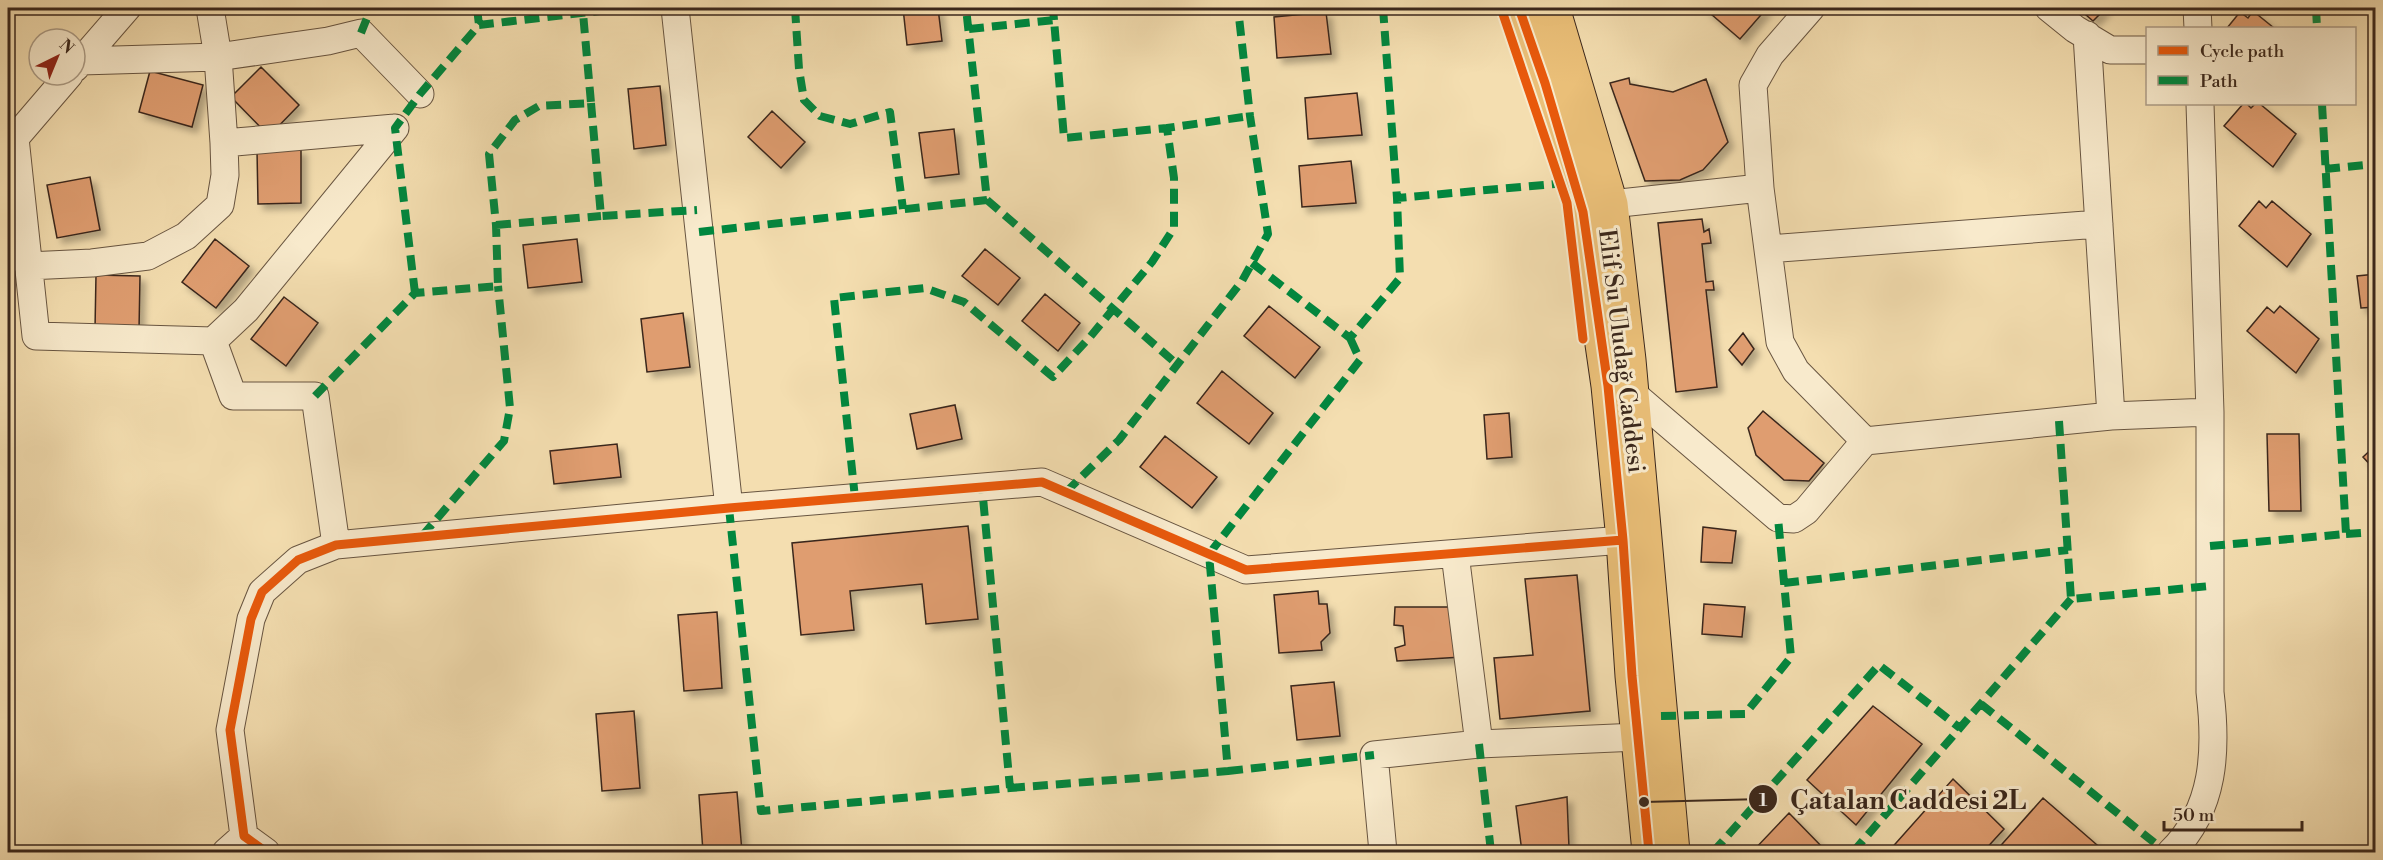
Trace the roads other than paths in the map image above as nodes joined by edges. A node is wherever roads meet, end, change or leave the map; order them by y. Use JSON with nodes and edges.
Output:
{"nodes":[{"id":1,"x":127,"y":8,"type":"edge"},
{"id":2,"x":210,"y":8,"type":"edge"},
{"id":3,"x":675,"y":8,"type":"edge"},
{"id":4,"x":1519,"y":8,"type":"edge"},
{"id":5,"x":1553,"y":8,"type":"edge"},
{"id":6,"x":1811,"y":8,"type":"edge"},
{"id":7,"x":2049,"y":8,"type":"edge"},
{"id":8,"x":2197,"y":8,"type":"edge"},
{"id":9,"x":2198,"y":27,"type":"edge"},
{"id":10,"x":2087,"y":35,"type":"junction"},
{"id":11,"x":2146,"y":50,"type":"edge"},
{"id":12,"x":87,"y":54,"type":"edge"},
{"id":13,"x":218,"y":57,"type":"junction"},
{"id":14,"x":87,"y":67,"type":"edge"},
{"id":15,"x":59,"y":87,"type":"edge"},
{"id":16,"x":420,"y":94,"type":"dead end"},
{"id":17,"x":2200,"y":105,"type":"edge"},
{"id":18,"x":224,"y":143,"type":"junction"},
{"id":19,"x":1760,"y":188,"type":"junction"},
{"id":20,"x":1611,"y":204,"type":"junction"},
{"id":21,"x":2099,"y":224,"type":"junction"},
{"id":22,"x":1768,"y":249,"type":"junction"},
{"id":23,"x":28,"y":266,"type":"junction"},
{"id":24,"x":213,"y":341,"type":"junction"},
{"id":25,"x":1632,"y":393,"type":"junction"},
{"id":26,"x":2210,"y":412,"type":"junction"},
{"id":27,"x":2111,"y":416,"type":"junction"},
{"id":28,"x":1865,"y":441,"type":"junction"},
{"id":29,"x":729,"y":508,"type":"junction"},
{"id":30,"x":1623,"y":540,"type":"junction"},
{"id":31,"x":336,"y":545,"type":"junction"},
{"id":32,"x":1455,"y":554,"type":"junction"},
{"id":33,"x":1638,"y":736,"type":"junction"},
{"id":34,"x":1479,"y":744,"type":"junction"},
{"id":35,"x":235,"y":844,"type":"edge"},
{"id":36,"x":266,"y":852,"type":"edge"},
{"id":37,"x":1383,"y":852,"type":"edge"},
{"id":38,"x":1649,"y":852,"type":"edge"},
{"id":39,"x":1673,"y":852,"type":"edge"},
{"id":40,"x":2171,"y":852,"type":"edge"}],
"edges":[{"from":1,"to":12,"type":"street"},
{"from":2,"to":13,"type":"street"},
{"from":3,"to":29,"type":"street"},
{"from":4,"to":30,"type":"main road","name":"Elif Su Uludağ Caddesi"},
{"from":5,"to":20,"type":"main road","name":"Elif Su Uludağ Caddesi"},
{"from":6,"to":19,"type":"street"},
{"from":7,"to":10,"type":"street"},
{"from":8,"to":9,"type":"street"},
{"from":10,"to":11,"type":"street"},
{"from":10,"to":21,"type":"street"},
{"from":13,"to":14,"type":"street"},
{"from":13,"to":16,"type":"street"},
{"from":13,"to":18,"type":"street"},
{"from":15,"to":23,"type":"street"},
{"from":17,"to":26,"type":"street"},
{"from":18,"to":23,"type":"street"},
{"from":18,"to":24,"type":"street"},
{"from":19,"to":20,"type":"street"},
{"from":19,"to":22,"type":"street"},
{"from":20,"to":25,"type":"main road","name":"Elif Su Uludağ Caddesi"},
{"from":21,"to":22,"type":"street"},
{"from":21,"to":27,"type":"street"},
{"from":22,"to":28,"type":"street"},
{"from":23,"to":24,"type":"street"},
{"from":24,"to":31,"type":"street"},
{"from":25,"to":28,"type":"street"},
{"from":25,"to":39,"type":"main road","name":"Elif Su Uludağ Caddesi"},
{"from":26,"to":27,"type":"street"},
{"from":26,"to":40,"type":"street"},
{"from":27,"to":28,"type":"street"},
{"from":29,"to":31,"type":"street"},
{"from":29,"to":32,"type":"street"},
{"from":30,"to":32,"type":"street"},
{"from":30,"to":33,"type":"main road","name":"Elif Su Uludağ Caddesi"},
{"from":31,"to":35,"type":"street"},
{"from":32,"to":34,"type":"street"},
{"from":33,"to":34,"type":"street"},
{"from":33,"to":38,"type":"main road","name":"Elif Su Uludağ Caddesi"},
{"from":34,"to":37,"type":"street"},
{"from":35,"to":36,"type":"street"}]}
